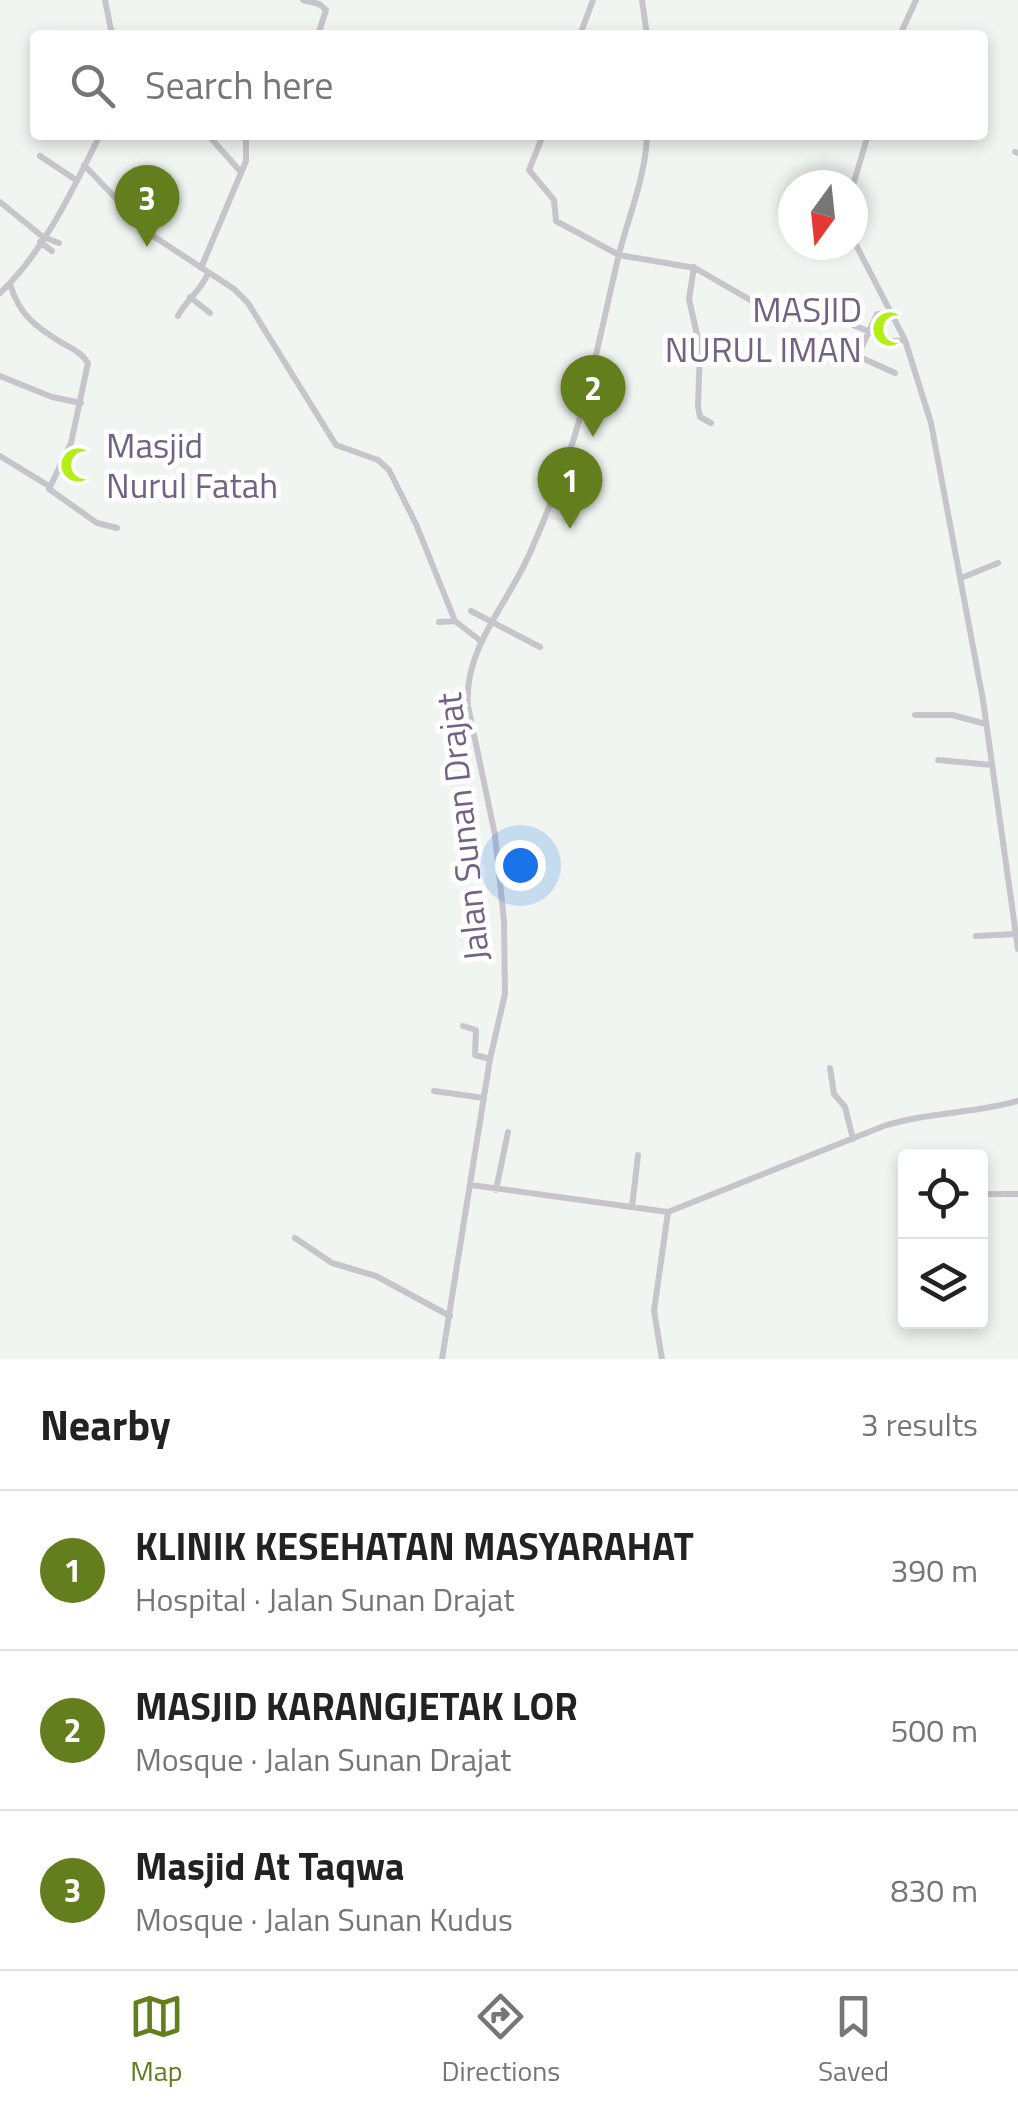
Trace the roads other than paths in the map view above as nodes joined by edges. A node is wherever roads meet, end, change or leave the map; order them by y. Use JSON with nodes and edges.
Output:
{"nodes":[{"id":1,"x":106,"y":0,"type":"edge"},
{"id":2,"x":303,"y":0,"type":"edge"},
{"id":3,"x":593,"y":0,"type":"edge"},
{"id":4,"x":642,"y":0,"type":"edge"},
{"id":5,"x":916,"y":0,"type":"edge"},
{"id":6,"x":111,"y":30,"type":"edge"},
{"id":7,"x":320,"y":30,"type":"edge"},
{"id":8,"x":582,"y":30,"type":"edge"},
{"id":9,"x":646,"y":30,"type":"edge"},
{"id":10,"x":902,"y":30,"type":"edge"},
{"id":11,"x":97,"y":140,"type":"edge"},
{"id":12,"x":212,"y":140,"type":"edge"},
{"id":13,"x":246,"y":140,"type":"edge"},
{"id":14,"x":540,"y":140,"type":"edge"},
{"id":15,"x":647,"y":140,"type":"edge"},
{"id":16,"x":866,"y":140,"type":"edge"},
{"id":17,"x":40,"y":156,"type":"dead end"},
{"id":18,"x":84,"y":165,"type":"junction"},
{"id":19,"x":858,"y":170,"type":"edge"},
{"id":20,"x":241,"y":172,"type":"junction"},
{"id":21,"x":76,"y":180,"type":"junction"},
{"id":22,"x":0,"y":202,"type":"edge"},
{"id":23,"x":42,"y":239,"type":"junction"},
{"id":24,"x":59,"y":243,"type":"dead end"},
{"id":25,"x":52,"y":251,"type":"dead end"},
{"id":26,"x":619,"y":255,"type":"junction"},
{"id":27,"x":864,"y":260,"type":"edge"},
{"id":28,"x":694,"y":267,"type":"junction"},
{"id":29,"x":204,"y":270,"type":"junction"},
{"id":30,"x":10,"y":284,"type":"junction"},
{"id":31,"x":0,"y":294,"type":"edge"},
{"id":32,"x":190,"y":296,"type":"junction"},
{"id":33,"x":764,"y":308,"type":"dead end"},
{"id":34,"x":210,"y":313,"type":"dead end"},
{"id":35,"x":894,"y":315,"type":"junction"},
{"id":36,"x":178,"y":316,"type":"dead end"},
{"id":37,"x":853,"y":325,"type":"dead end"},
{"id":38,"x":868,"y":331,"type":"junction"},
{"id":39,"x":906,"y":340,"type":"junction"},
{"id":40,"x":895,"y":373,"type":"dead end"},
{"id":41,"x":0,"y":376,"type":"edge"},
{"id":42,"x":81,"y":403,"type":"junction"},
{"id":43,"x":711,"y":422,"type":"dead end"},
{"id":44,"x":0,"y":456,"type":"edge"},
{"id":45,"x":49,"y":486,"type":"junction"},
{"id":46,"x":117,"y":528,"type":"dead end"},
{"id":47,"x":998,"y":563,"type":"dead end"},
{"id":48,"x":961,"y":578,"type":"junction"},
{"id":49,"x":472,"y":612,"type":"dead end"},
{"id":50,"x":439,"y":622,"type":"dead end"},
{"id":51,"x":455,"y":622,"type":"junction"},
{"id":52,"x":491,"y":622,"type":"junction"},
{"id":53,"x":482,"y":642,"type":"junction"},
{"id":54,"x":540,"y":647,"type":"dead end"},
{"id":55,"x":916,"y":715,"type":"dead end"},
{"id":56,"x":986,"y":724,"type":"junction"},
{"id":57,"x":938,"y":760,"type":"dead end"},
{"id":58,"x":992,"y":765,"type":"junction"},
{"id":59,"x":1016,"y":934,"type":"edge"},
{"id":60,"x":976,"y":936,"type":"dead end"},
{"id":61,"x":1018,"y":949,"type":"edge"},
{"id":62,"x":463,"y":1026,"type":"dead end"},
{"id":63,"x":490,"y":1060,"type":"junction"},
{"id":64,"x":830,"y":1068,"type":"dead end"},
{"id":65,"x":434,"y":1091,"type":"dead end"},
{"id":66,"x":484,"y":1098,"type":"junction"},
{"id":67,"x":1018,"y":1101,"type":"edge"},
{"id":68,"x":508,"y":1132,"type":"dead end"},
{"id":69,"x":853,"y":1138,"type":"junction"},
{"id":70,"x":638,"y":1154,"type":"dead end"},
{"id":71,"x":470,"y":1185,"type":"junction"},
{"id":72,"x":496,"y":1190,"type":"junction"},
{"id":73,"x":989,"y":1194,"type":"dead end"},
{"id":74,"x":1018,"y":1194,"type":"edge"},
{"id":75,"x":632,"y":1208,"type":"junction"},
{"id":76,"x":668,"y":1212,"type":"junction"},
{"id":77,"x":295,"y":1238,"type":"dead end"},
{"id":78,"x":450,"y":1316,"type":"junction"},
{"id":79,"x":442,"y":1359,"type":"edge"},
{"id":80,"x":662,"y":1359,"type":"edge"}],
"edges":[{"from":1,"to":6,"type":"street"},
{"from":2,"to":7,"type":"street"},
{"from":3,"to":8,"type":"street"},
{"from":4,"to":9,"type":"street"},
{"from":5,"to":10,"type":"street"},
{"from":11,"to":18,"type":"street"},
{"from":12,"to":20,"type":"street"},
{"from":13,"to":20,"type":"street"},
{"from":14,"to":26,"type":"street"},
{"from":15,"to":26,"type":"street","name":"Jalan Sunan Drajat"},
{"from":16,"to":19,"type":"street"},
{"from":17,"to":21,"type":"street"},
{"from":18,"to":21,"type":"street"},
{"from":18,"to":29,"type":"street"},
{"from":20,"to":29,"type":"street"},
{"from":21,"to":23,"type":"street"},
{"from":22,"to":23,"type":"street"},
{"from":23,"to":24,"type":"street"},
{"from":23,"to":25,"type":"street"},
{"from":23,"to":30,"type":"street"},
{"from":26,"to":28,"type":"street"},
{"from":26,"to":52,"type":"street","name":"Jalan Sunan Drajat"},
{"from":27,"to":35,"type":"street"},
{"from":28,"to":33,"type":"street"},
{"from":28,"to":43,"type":"street"},
{"from":29,"to":32,"type":"street"},
{"from":29,"to":51,"type":"street"},
{"from":30,"to":31,"type":"street"},
{"from":30,"to":42,"type":"street"},
{"from":32,"to":34,"type":"street"},
{"from":32,"to":36,"type":"street"},
{"from":35,"to":38,"type":"street"},
{"from":35,"to":39,"type":"street"},
{"from":37,"to":38,"type":"street"},
{"from":38,"to":39,"type":"street"},
{"from":38,"to":40,"type":"street"},
{"from":39,"to":48,"type":"street"},
{"from":41,"to":42,"type":"street"},
{"from":42,"to":45,"type":"street"},
{"from":44,"to":45,"type":"street"},
{"from":45,"to":46,"type":"street"},
{"from":47,"to":48,"type":"street"},
{"from":48,"to":56,"type":"street"},
{"from":49,"to":52,"type":"street"},
{"from":50,"to":51,"type":"street"},
{"from":51,"to":53,"type":"street"},
{"from":52,"to":53,"type":"street","name":"Jalan Sunan Drajat"},
{"from":52,"to":54,"type":"street"},
{"from":53,"to":63,"type":"street","name":"Jalan Sunan Drajat"},
{"from":55,"to":56,"type":"street"},
{"from":56,"to":58,"type":"street"},
{"from":57,"to":58,"type":"street"},
{"from":58,"to":59,"type":"street"},
{"from":59,"to":60,"type":"street"},
{"from":59,"to":61,"type":"street"},
{"from":62,"to":63,"type":"street"},
{"from":63,"to":66,"type":"street","name":"Jalan Sunan Drajat"},
{"from":64,"to":69,"type":"street"},
{"from":65,"to":66,"type":"street"},
{"from":66,"to":71,"type":"street","name":"Jalan Sunan Drajat"},
{"from":67,"to":69,"type":"street"},
{"from":68,"to":72,"type":"street"},
{"from":69,"to":76,"type":"street"},
{"from":70,"to":75,"type":"street"},
{"from":71,"to":72,"type":"street"},
{"from":71,"to":78,"type":"street","name":"Jalan Sunan Drajat"},
{"from":72,"to":75,"type":"street"},
{"from":73,"to":74,"type":"street"},
{"from":75,"to":76,"type":"street"},
{"from":76,"to":80,"type":"street"},
{"from":77,"to":78,"type":"street"},
{"from":78,"to":79,"type":"street","name":"Jalan Sunan Drajat"}]}
